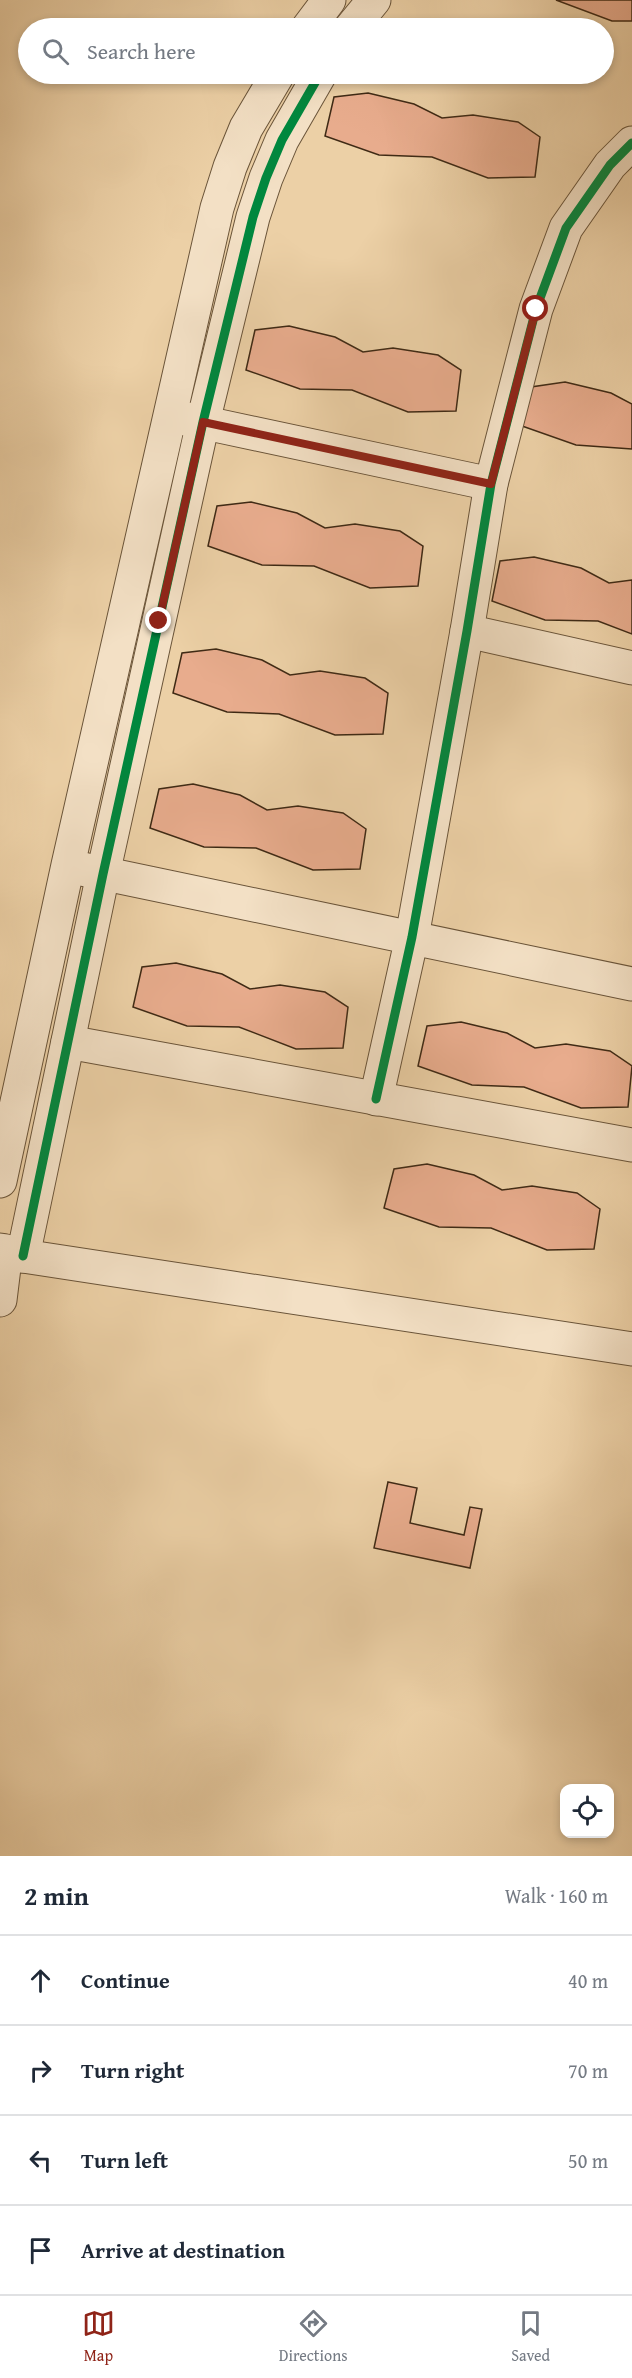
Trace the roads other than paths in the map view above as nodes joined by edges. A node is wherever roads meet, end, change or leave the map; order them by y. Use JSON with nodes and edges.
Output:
{"nodes":[{"id":1,"x":329,"y":0,"type":"edge"},
{"id":2,"x":374,"y":0,"type":"edge"},
{"id":3,"x":316,"y":18,"type":"edge"},
{"id":4,"x":359,"y":18,"type":"edge"},
{"id":5,"x":272,"y":84,"type":"edge"},
{"id":6,"x":314,"y":84,"type":"edge"},
{"id":7,"x":632,"y":143,"type":"edge"},
{"id":8,"x":171,"y":416,"type":"junction"},
{"id":9,"x":203,"y":422,"type":"junction"},
{"id":10,"x":491,"y":484,"type":"junction"},
{"id":11,"x":468,"y":631,"type":"junction"},
{"id":12,"x":632,"y":668,"type":"edge"},
{"id":13,"x":68,"y":866,"type":"junction"},
{"id":14,"x":103,"y":874,"type":"junction"},
{"id":15,"x":412,"y":937,"type":"junction"},
{"id":16,"x":632,"y":984,"type":"edge"},
{"id":17,"x":68,"y":1042,"type":"junction"},
{"id":18,"x":376,"y":1099,"type":"junction"},
{"id":19,"x":632,"y":1145,"type":"edge"},
{"id":20,"x":0,"y":1181,"type":"edge"},
{"id":21,"x":10,"y":1252,"type":"edge"},
{"id":22,"x":0,"y":1300,"type":"edge"},
{"id":23,"x":632,"y":1349,"type":"edge"}],
"edges":[{"from":1,"to":3,"type":"street"},
{"from":2,"to":4,"type":"street"},
{"from":5,"to":8,"type":"street"},
{"from":6,"to":9,"type":"street"},
{"from":7,"to":10,"type":"street"},
{"from":8,"to":9,"type":"street"},
{"from":8,"to":13,"type":"street"},
{"from":9,"to":10,"type":"street"},
{"from":9,"to":14,"type":"street"},
{"from":10,"to":11,"type":"street"},
{"from":11,"to":12,"type":"street"},
{"from":11,"to":15,"type":"street"},
{"from":13,"to":14,"type":"street"},
{"from":13,"to":20,"type":"street"},
{"from":14,"to":15,"type":"street"},
{"from":14,"to":17,"type":"street"},
{"from":15,"to":16,"type":"street"},
{"from":15,"to":18,"type":"street"},
{"from":17,"to":18,"type":"street"},
{"from":17,"to":21,"type":"street"},
{"from":18,"to":19,"type":"street"},
{"from":21,"to":22,"type":"street"},
{"from":21,"to":23,"type":"street"}]}
